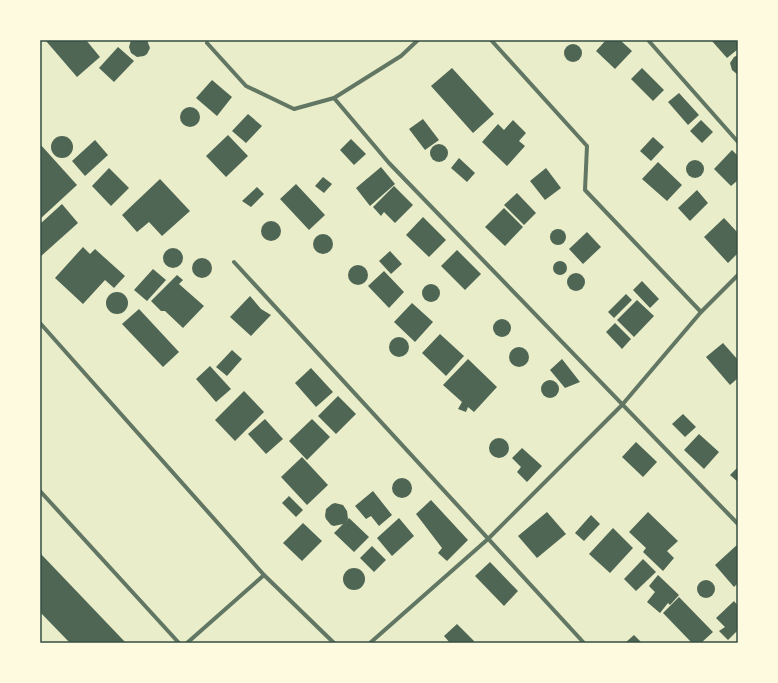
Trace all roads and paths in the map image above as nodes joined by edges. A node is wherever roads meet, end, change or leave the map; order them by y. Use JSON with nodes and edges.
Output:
{"nodes":[{"id":1,"x":418,"y":40,"type":"edge"},
{"id":2,"x":491,"y":40,"type":"edge"},
{"id":3,"x":648,"y":40,"type":"edge"},
{"id":4,"x":208,"y":43,"type":"dead end"},
{"id":5,"x":334,"y":98,"type":"junction"},
{"id":6,"x":738,"y":142,"type":"edge"},
{"id":7,"x":234,"y":262,"type":"dead end"},
{"id":8,"x":738,"y":275,"type":"edge"},
{"id":9,"x":701,"y":312,"type":"junction"},
{"id":10,"x":40,"y":323,"type":"edge"},
{"id":11,"x":622,"y":405,"type":"junction"},
{"id":12,"x":40,"y":491,"type":"edge"},
{"id":13,"x":738,"y":524,"type":"edge"},
{"id":14,"x":488,"y":539,"type":"junction"},
{"id":15,"x":264,"y":575,"type":"junction"},
{"id":16,"x":179,"y":643,"type":"edge"},
{"id":17,"x":187,"y":643,"type":"edge"},
{"id":18,"x":334,"y":643,"type":"edge"},
{"id":19,"x":370,"y":643,"type":"edge"},
{"id":20,"x":584,"y":643,"type":"edge"}],
"edges":[{"from":1,"to":5,"type":"street"},
{"from":2,"to":9,"type":"street"},
{"from":3,"to":6,"type":"street"},
{"from":4,"to":5,"type":"street"},
{"from":5,"to":11,"type":"street"},
{"from":7,"to":14,"type":"street"},
{"from":8,"to":9,"type":"street"},
{"from":9,"to":11,"type":"street"},
{"from":10,"to":15,"type":"street"},
{"from":11,"to":13,"type":"street"},
{"from":11,"to":14,"type":"street"},
{"from":12,"to":16,"type":"street"},
{"from":14,"to":19,"type":"street"},
{"from":14,"to":20,"type":"street"},
{"from":15,"to":17,"type":"street"},
{"from":15,"to":18,"type":"street"}]}
